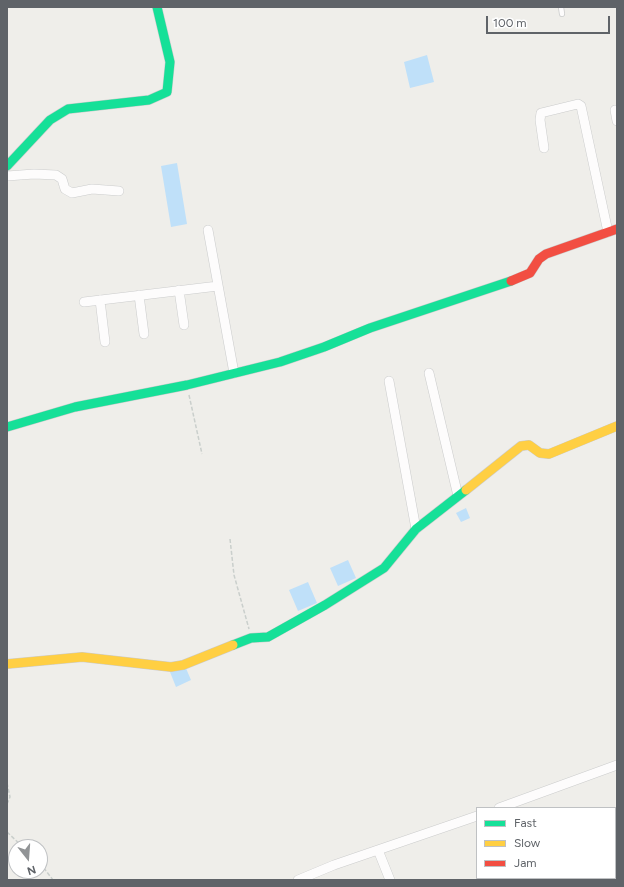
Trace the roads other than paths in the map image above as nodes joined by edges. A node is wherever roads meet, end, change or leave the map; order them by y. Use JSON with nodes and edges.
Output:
{"nodes":[{"id":1,"x":157,"y":7,"type":"edge"},
{"id":2,"x":561,"y":7,"type":"edge"},
{"id":3,"x":562,"y":14,"type":"dead end"},
{"id":4,"x":614,"y":110,"type":"dead end"},
{"id":5,"x":617,"y":121,"type":"edge"},
{"id":6,"x":544,"y":148,"type":"dead end"},
{"id":7,"x":7,"y":166,"type":"edge"},
{"id":8,"x":7,"y":176,"type":"edge"},
{"id":9,"x":119,"y":192,"type":"dead end"},
{"id":10,"x":208,"y":230,"type":"dead end"},
{"id":11,"x":613,"y":230,"type":"edge"},
{"id":12,"x":218,"y":286,"type":"junction"},
{"id":13,"x":179,"y":290,"type":"junction"},
{"id":14,"x":139,"y":295,"type":"junction"},
{"id":15,"x":100,"y":300,"type":"junction"},
{"id":16,"x":84,"y":302,"type":"dead end"},
{"id":17,"x":184,"y":325,"type":"dead end"},
{"id":18,"x":144,"y":334,"type":"dead end"},
{"id":19,"x":106,"y":342,"type":"dead end"},
{"id":20,"x":234,"y":373,"type":"junction"},
{"id":21,"x":429,"y":373,"type":"dead end"},
{"id":22,"x":389,"y":381,"type":"dead end"},
{"id":23,"x":617,"y":426,"type":"edge"},
{"id":24,"x":7,"y":427,"type":"edge"},
{"id":25,"x":458,"y":496,"type":"junction"},
{"id":26,"x":416,"y":529,"type":"junction"},
{"id":27,"x":7,"y":664,"type":"edge"},
{"id":28,"x":617,"y":765,"type":"edge"},
{"id":29,"x":510,"y":806,"type":"edge"},
{"id":30,"x":476,"y":816,"type":"edge"},
{"id":31,"x":378,"y":850,"type":"junction"},
{"id":32,"x":318,"y":876,"type":"edge"},
{"id":33,"x":298,"y":880,"type":"edge"},
{"id":34,"x":390,"y":880,"type":"edge"}],
"edges":[{"from":1,"to":7,"type":"street"},
{"from":2,"to":3,"type":"lane"},
{"from":4,"to":5,"type":"street"},
{"from":6,"to":11,"type":"street"},
{"from":8,"to":9,"type":"street"},
{"from":10,"to":12,"type":"street"},
{"from":11,"to":20,"type":"street"},
{"from":12,"to":13,"type":"street"},
{"from":12,"to":20,"type":"street"},
{"from":13,"to":14,"type":"street"},
{"from":13,"to":17,"type":"street"},
{"from":14,"to":15,"type":"street"},
{"from":14,"to":18,"type":"street"},
{"from":15,"to":16,"type":"street"},
{"from":15,"to":19,"type":"street"},
{"from":20,"to":24,"type":"street"},
{"from":21,"to":25,"type":"street"},
{"from":22,"to":26,"type":"street"},
{"from":23,"to":25,"type":"street"},
{"from":25,"to":26,"type":"street"},
{"from":26,"to":27,"type":"street"},
{"from":28,"to":29,"type":"street"},
{"from":30,"to":31,"type":"street"},
{"from":31,"to":32,"type":"street"},
{"from":31,"to":34,"type":"street"},
{"from":32,"to":33,"type":"street"}]}
